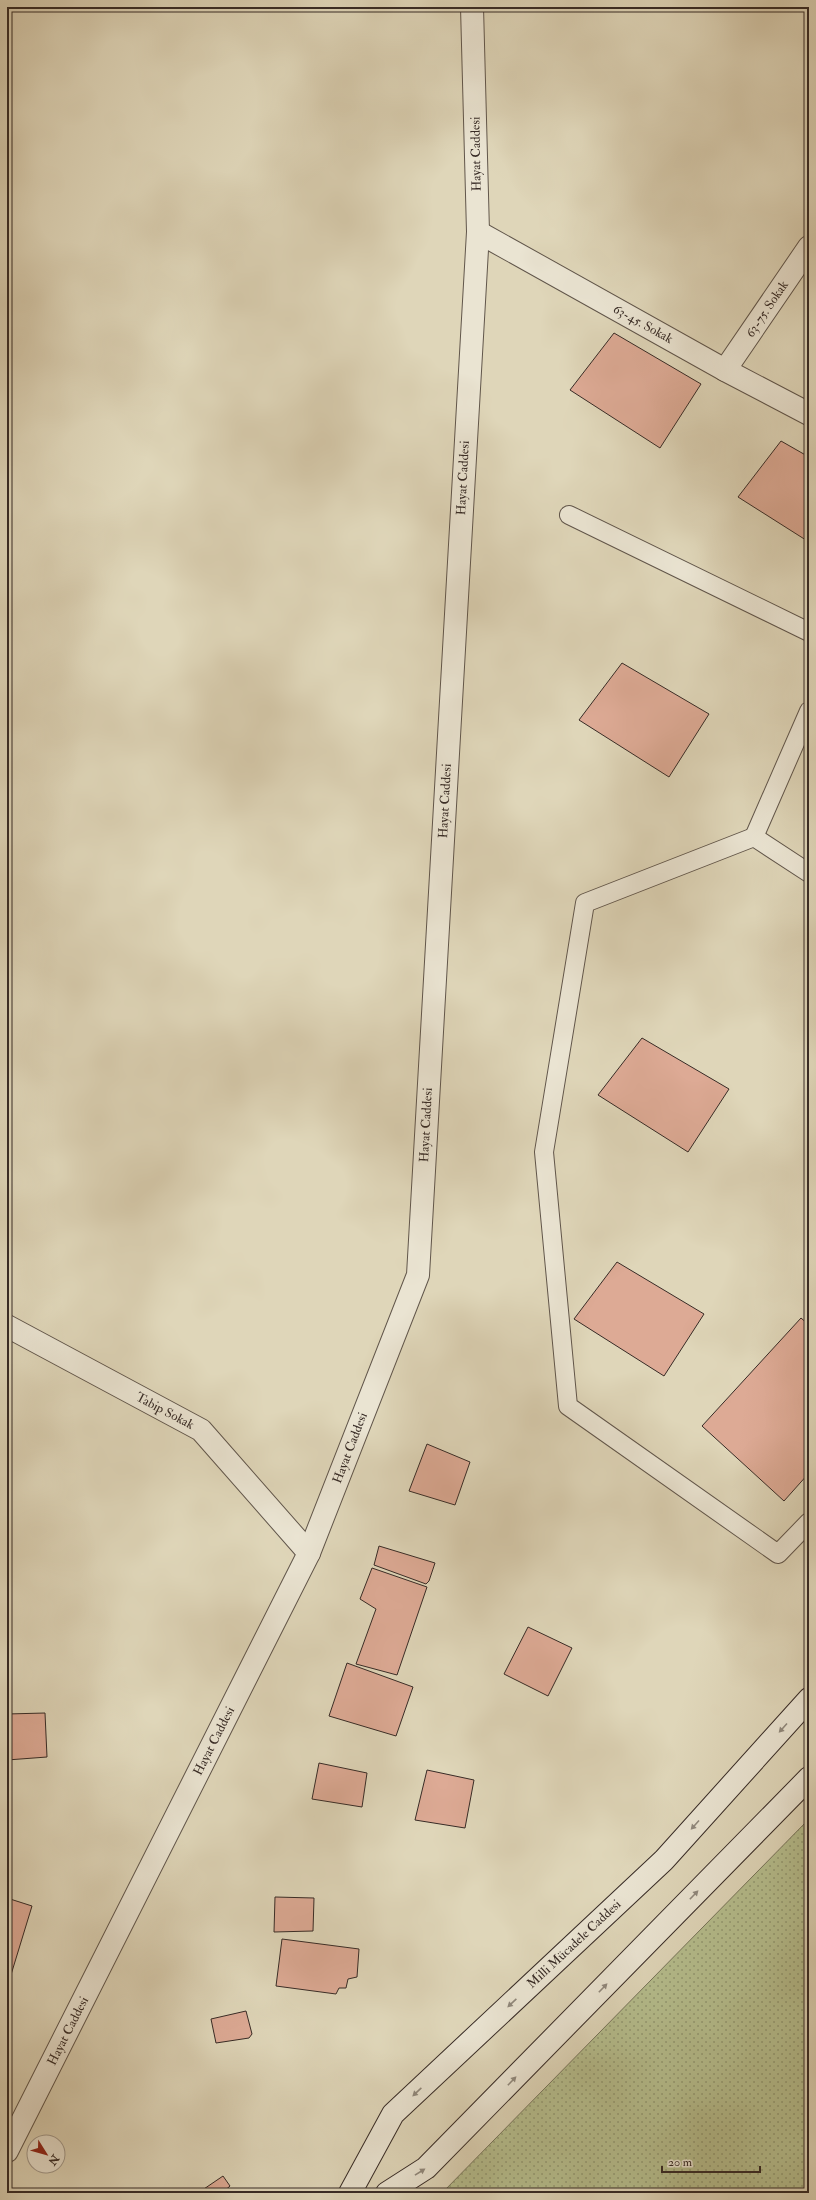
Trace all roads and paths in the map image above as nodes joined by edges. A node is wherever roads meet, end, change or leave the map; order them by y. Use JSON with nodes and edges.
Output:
{"nodes":[{"id":1,"x":472,"y":7,"type":"edge"},
{"id":2,"x":478,"y":232,"type":"junction"},
{"id":3,"x":809,"y":247,"type":"edge"},
{"id":4,"x":725,"y":370,"type":"junction"},
{"id":5,"x":809,"y":414,"type":"edge"},
{"id":6,"x":569,"y":515,"type":"dead end"},
{"id":7,"x":809,"y":632,"type":"edge"},
{"id":8,"x":809,"y":711,"type":"edge"},
{"id":9,"x":754,"y":837,"type":"junction"},
{"id":10,"x":809,"y":873,"type":"edge"},
{"id":11,"x":7,"y":1326,"type":"edge"},
{"id":12,"x":809,"y":1522,"type":"edge"},
{"id":13,"x":308,"y":1553,"type":"junction"},
{"id":14,"x":809,"y":1699,"type":"edge"},
{"id":15,"x":809,"y":1778,"type":"edge"},
{"id":16,"x":7,"y":2151,"type":"edge"},
{"id":17,"x":350,"y":2193,"type":"edge"},
{"id":18,"x":387,"y":2193,"type":"edge"}],
"edges":[{"from":1,"to":2,"type":"street","name":"Hayat Caddesi"},
{"from":2,"to":4,"type":"street","name":"63-45. Sokak"},
{"from":2,"to":13,"type":"street","name":"Hayat Caddesi"},
{"from":3,"to":4,"type":"street","name":"63-75. Sokak"},
{"from":4,"to":5,"type":"street","name":"63-45. Sokak"},
{"from":6,"to":7,"type":"lane"},
{"from":8,"to":9,"type":"lane"},
{"from":9,"to":10,"type":"lane"},
{"from":9,"to":12,"type":"lane"},
{"from":11,"to":13,"type":"street","name":"Tabip Sokak"},
{"from":13,"to":16,"type":"street","name":"Hayat Caddesi"},
{"from":14,"to":17,"type":"street","name":"Milli Mücadele Caddesi","one_way":true},
{"from":18,"to":15,"type":"street","one_way":true}]}
